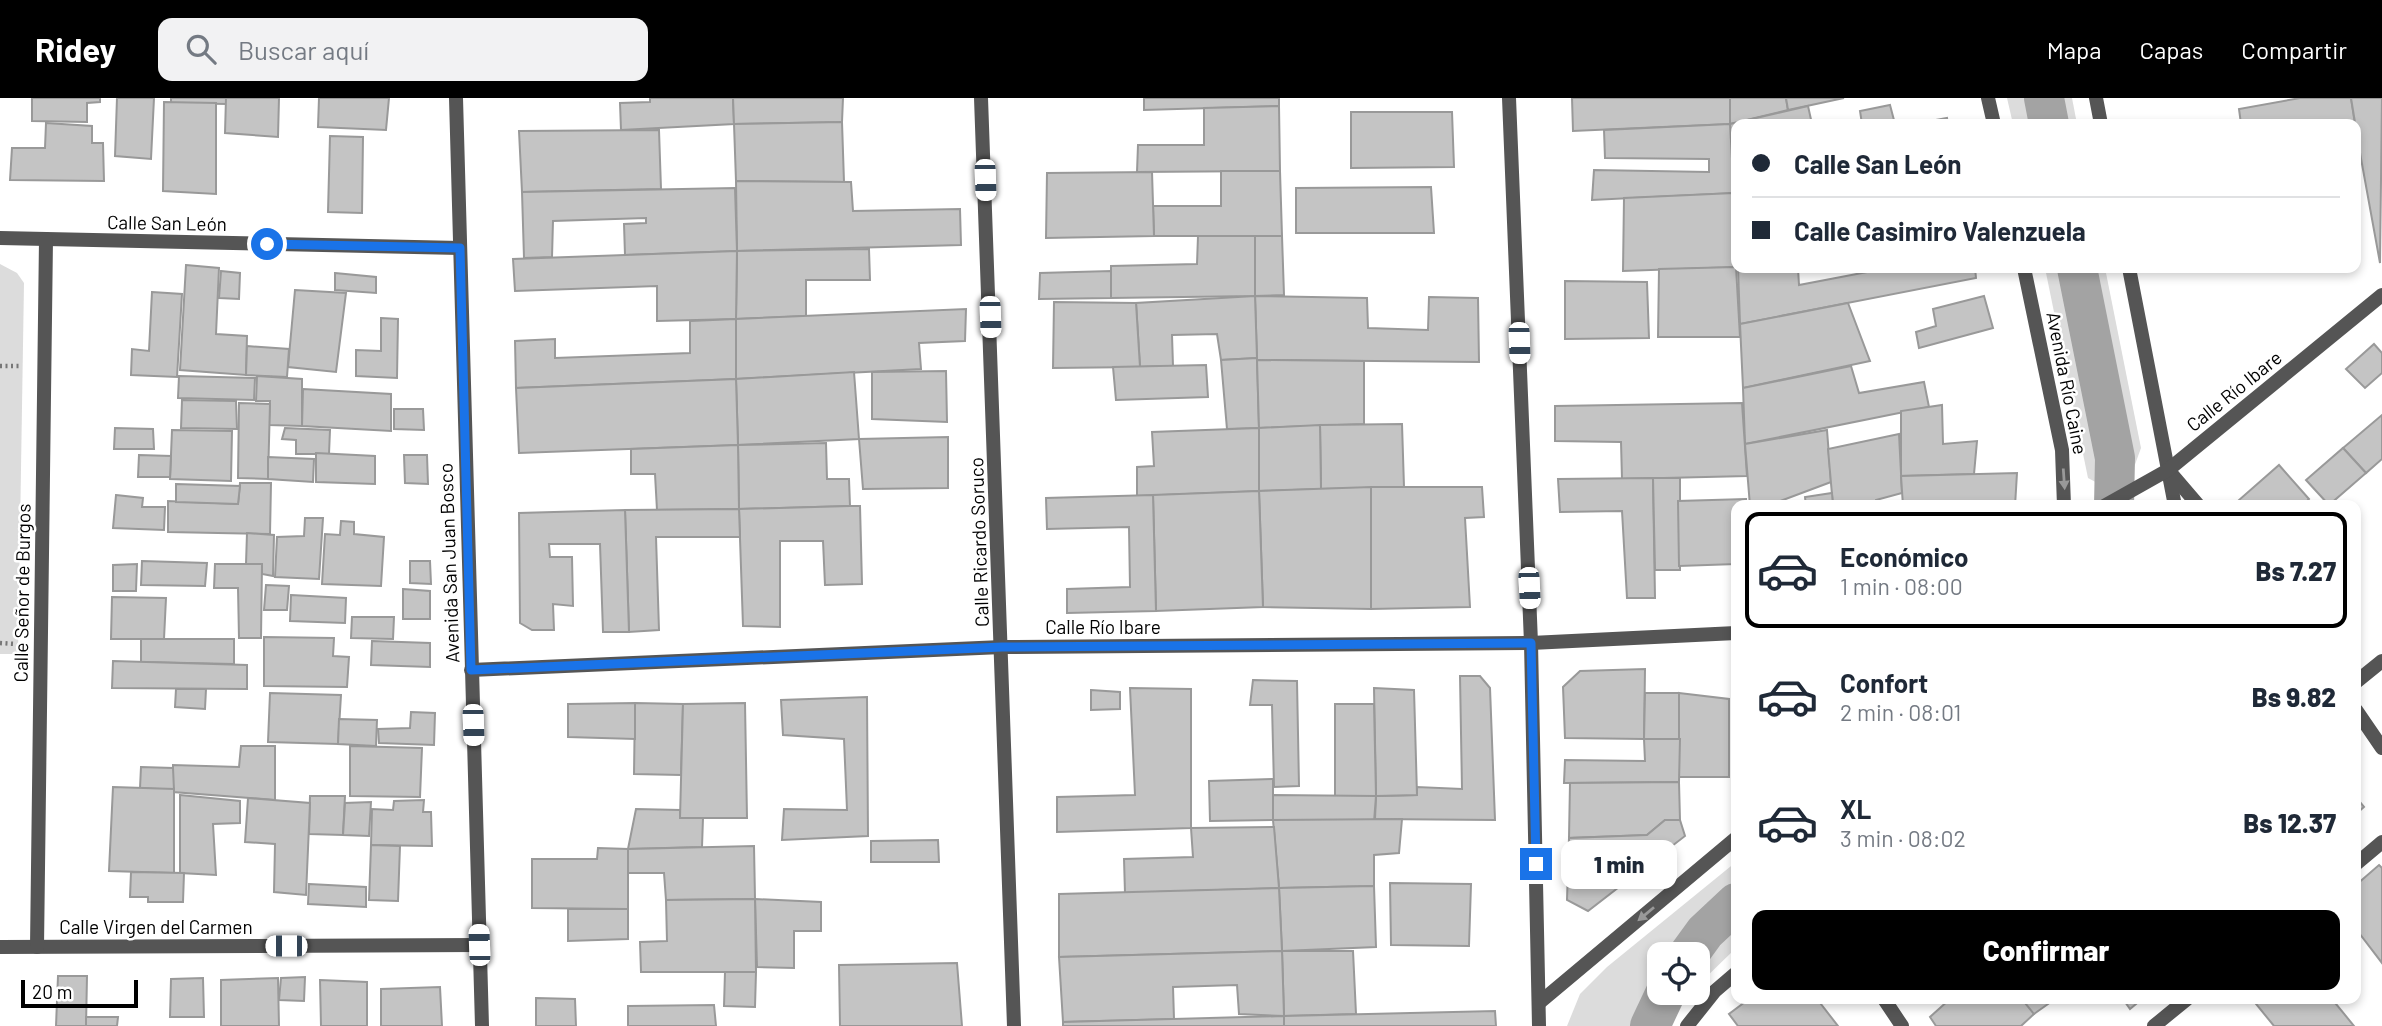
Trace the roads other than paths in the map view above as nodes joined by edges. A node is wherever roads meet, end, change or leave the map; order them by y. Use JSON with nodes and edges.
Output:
{"nodes":[{"id":1,"x":456,"y":98,"type":"edge"},
{"id":2,"x":981,"y":98,"type":"edge"},
{"id":3,"x":1509,"y":98,"type":"edge"},
{"id":4,"x":1988,"y":98,"type":"edge"},
{"id":5,"x":2096,"y":98,"type":"edge"},
{"id":6,"x":1993,"y":119,"type":"edge"},
{"id":7,"x":2100,"y":119,"type":"edge"},
{"id":8,"x":0,"y":238,"type":"edge"},
{"id":9,"x":46,"y":239,"type":"junction"},
{"id":10,"x":460,"y":248,"type":"junction"},
{"id":11,"x":2025,"y":273,"type":"edge"},
{"id":12,"x":2130,"y":273,"type":"edge"},
{"id":13,"x":2382,"y":295,"type":"edge"},
{"id":14,"x":2168,"y":470,"type":"junction"},
{"id":15,"x":2064,"y":500,"type":"edge"},
{"id":16,"x":2115,"y":500,"type":"edge"},
{"id":17,"x":2174,"y":500,"type":"edge"},
{"id":18,"x":2194,"y":500,"type":"edge"},
{"id":19,"x":1731,"y":633,"type":"edge"},
{"id":20,"x":1531,"y":643,"type":"junction"},
{"id":21,"x":1002,"y":647,"type":"junction"},
{"id":22,"x":2382,"y":661,"type":"edge"},
{"id":23,"x":471,"y":670,"type":"junction"},
{"id":24,"x":2361,"y":678,"type":"edge"},
{"id":25,"x":2361,"y":717,"type":"edge"},
{"id":26,"x":2382,"y":748,"type":"edge"},
{"id":27,"x":1731,"y":842,"type":"edge"},
{"id":28,"x":2382,"y":842,"type":"edge"},
{"id":29,"x":2361,"y":860,"type":"edge"},
{"id":30,"x":479,"y":945,"type":"junction"},
{"id":31,"x":0,"y":947,"type":"edge"},
{"id":32,"x":37,"y":947,"type":"junction"},
{"id":33,"x":1731,"y":977,"type":"edge"},
{"id":34,"x":1539,"y":1003,"type":"junction"},
{"id":35,"x":1887,"y":1004,"type":"edge"},
{"id":36,"x":2181,"y":1004,"type":"edge"},
{"id":37,"x":481,"y":1026,"type":"edge"},
{"id":38,"x":1014,"y":1026,"type":"edge"},
{"id":39,"x":1539,"y":1026,"type":"edge"},
{"id":40,"x":1687,"y":1026,"type":"edge"},
{"id":41,"x":1902,"y":1026,"type":"edge"},
{"id":42,"x":2154,"y":1026,"type":"edge"}],
"edges":[{"from":1,"to":10,"type":"street","name":"Avenida San Juan Bosco"},
{"from":2,"to":21,"type":"street","name":"Calle Ricardo Soruco"},
{"from":3,"to":20,"type":"street"},
{"from":4,"to":6,"type":"street"},
{"from":5,"to":7,"type":"street"},
{"from":8,"to":9,"type":"street","name":"Calle San León"},
{"from":9,"to":10,"type":"street","name":"Calle San León"},
{"from":9,"to":32,"type":"street","name":"Calle Señor de Burgos"},
{"from":10,"to":23,"type":"street","name":"Avenida San Juan Bosco"},
{"from":11,"to":15,"type":"street","name":"Avenida Río Caine","one_way":true},
{"from":12,"to":14,"type":"street"},
{"from":13,"to":14,"type":"street","name":"Calle Río Ibare"},
{"from":14,"to":16,"type":"street","name":"Calle Río Ibare"},
{"from":14,"to":17,"type":"street"},
{"from":14,"to":18,"type":"street"},
{"from":19,"to":20,"type":"street","name":"Calle Río Ibare"},
{"from":20,"to":21,"type":"street","name":"Calle Río Ibare"},
{"from":20,"to":34,"type":"street"},
{"from":21,"to":23,"type":"street","name":"Calle Río Ibare"},
{"from":21,"to":38,"type":"street","name":"Calle Ricardo Soruco"},
{"from":22,"to":24,"type":"street"},
{"from":23,"to":30,"type":"street","name":"Avenida San Juan Bosco"},
{"from":25,"to":26,"type":"street"},
{"from":27,"to":34,"type":"street","one_way":true},
{"from":28,"to":29,"type":"street"},
{"from":30,"to":32,"type":"street","name":"Calle Virgen del Carmen"},
{"from":30,"to":37,"type":"street","name":"Avenida San Juan Bosco"},
{"from":31,"to":32,"type":"street","name":"Calle Virgen del Carmen"},
{"from":33,"to":40,"type":"street"},
{"from":34,"to":39,"type":"street"},
{"from":35,"to":41,"type":"street"},
{"from":36,"to":42,"type":"street"}]}
